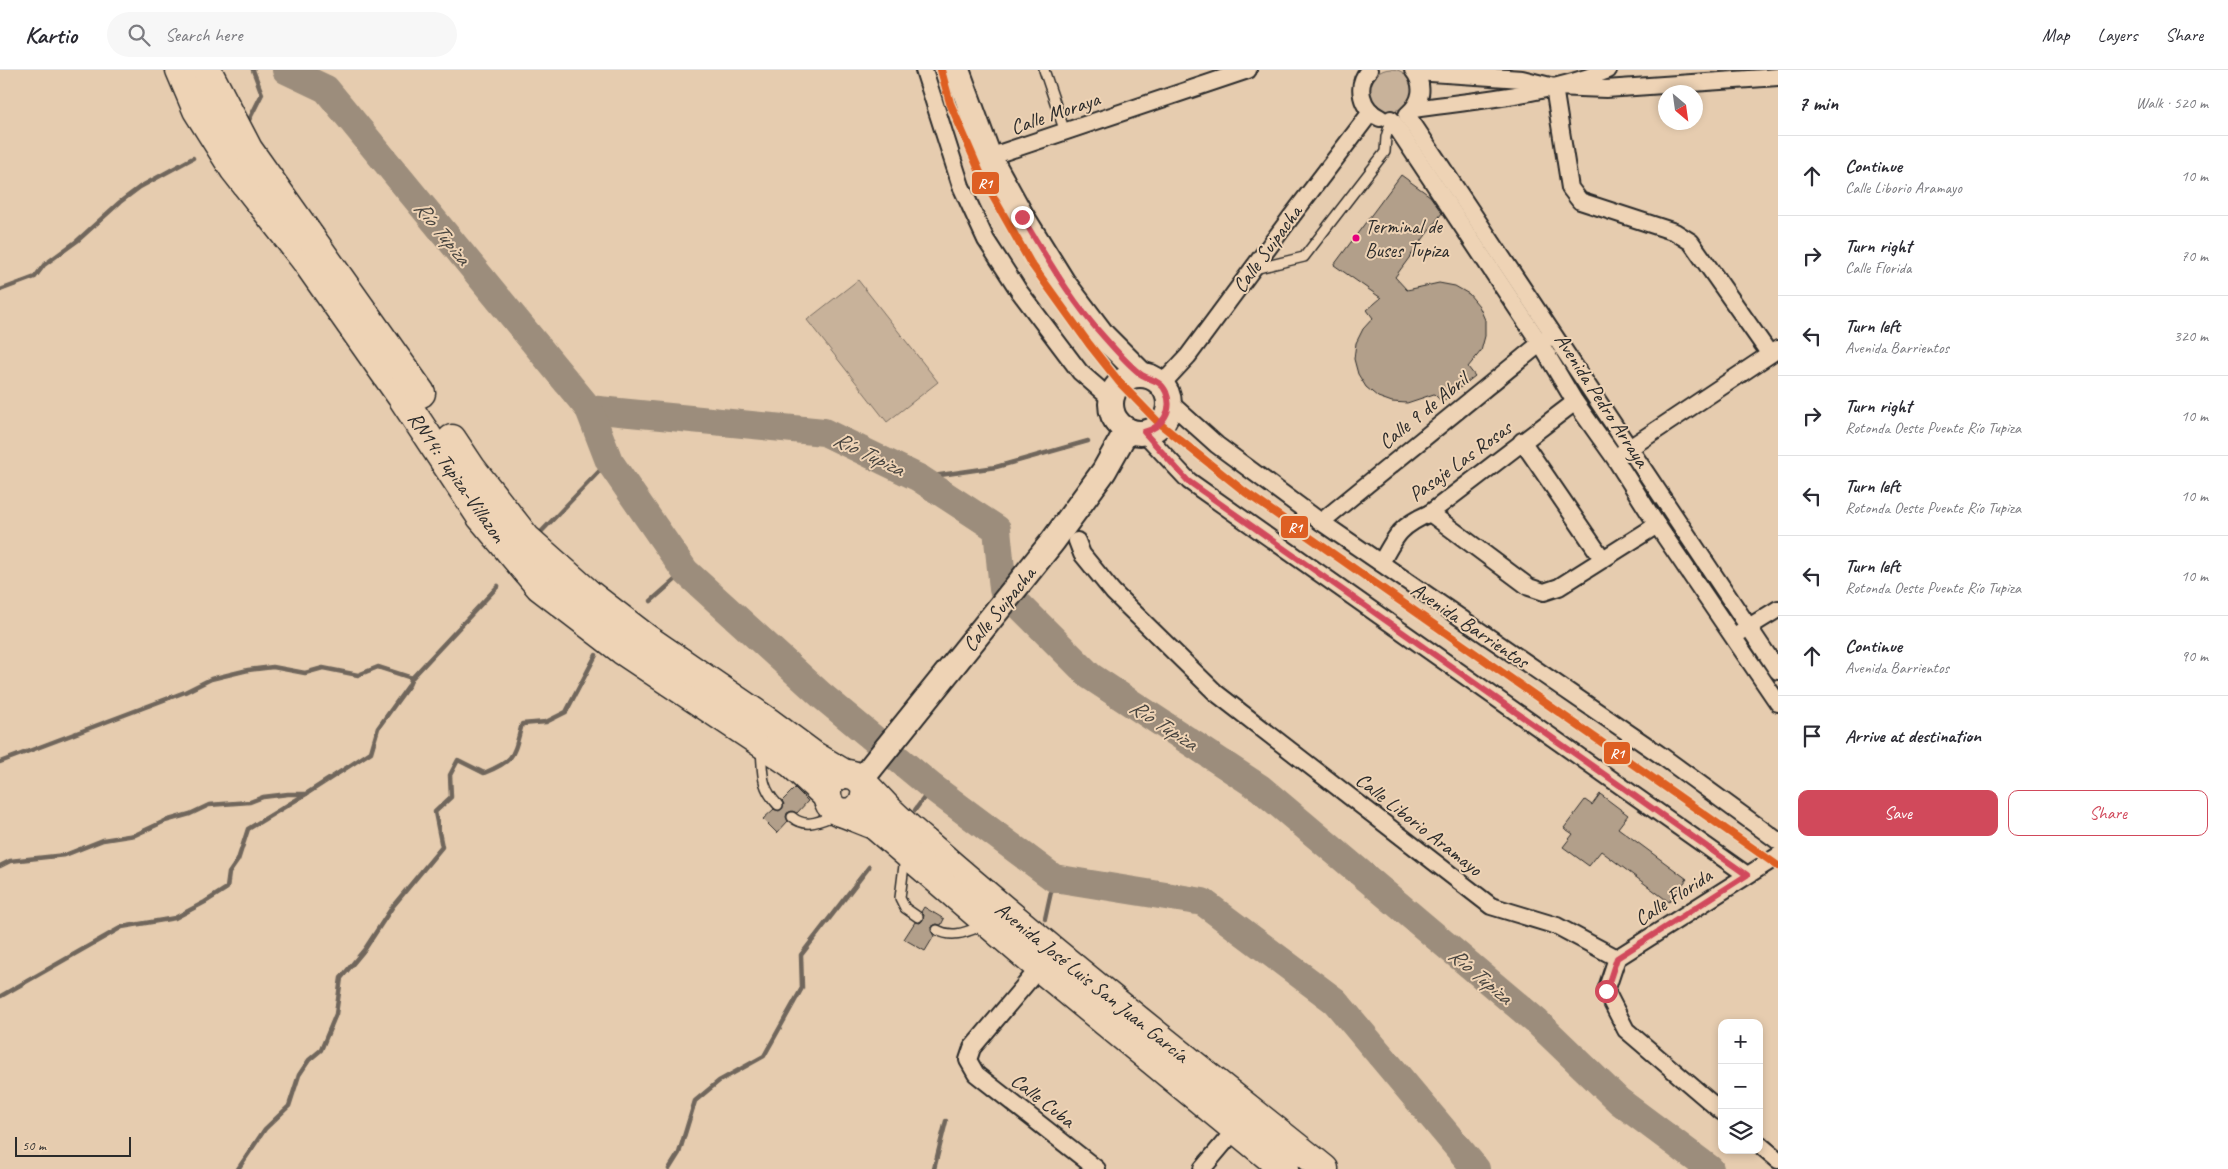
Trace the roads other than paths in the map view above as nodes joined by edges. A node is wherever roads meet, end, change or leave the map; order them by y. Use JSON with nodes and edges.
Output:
{"nodes":[{"id":1,"x":180,"y":70,"type":"edge"},
{"id":2,"x":207,"y":70,"type":"edge"},
{"id":3,"x":924,"y":70,"type":"edge"},
{"id":4,"x":957,"y":70,"type":"edge"},
{"id":5,"x":1044,"y":70,"type":"edge"},
{"id":6,"x":1248,"y":70,"type":"edge"},
{"id":7,"x":1608,"y":70,"type":"edge"},
{"id":8,"x":1414,"y":71,"type":"edge"},
{"id":9,"x":1365,"y":72,"type":"edge"},
{"id":10,"x":1778,"y":77,"type":"edge"},
{"id":11,"x":1554,"y":87,"type":"junction"},
{"id":12,"x":1371,"y":112,"type":"junction"},
{"id":13,"x":1404,"y":115,"type":"junction"},
{"id":14,"x":1065,"y":132,"type":"junction"},
{"id":15,"x":989,"y":158,"type":"junction"},
{"id":16,"x":267,"y":195,"type":"junction"},
{"id":17,"x":1252,"y":270,"type":"junction"},
{"id":18,"x":1546,"y":339,"type":"junction"},
{"id":19,"x":1774,"y":351,"type":"edge"},
{"id":20,"x":1157,"y":387,"type":"junction"},
{"id":21,"x":1111,"y":399,"type":"junction"},
{"id":22,"x":1575,"y":402,"type":"junction"},
{"id":23,"x":1135,"y":431,"type":"junction"},
{"id":24,"x":1522,"y":441,"type":"junction"},
{"id":25,"x":1630,"y":448,"type":"junction"},
{"id":26,"x":1614,"y":457,"type":"junction"},
{"id":27,"x":1430,"y":513,"type":"junction"},
{"id":28,"x":1321,"y":522,"type":"junction"},
{"id":29,"x":1657,"y":525,"type":"junction"},
{"id":30,"x":1077,"y":541,"type":"dead end"},
{"id":31,"x":1602,"y":558,"type":"junction"},
{"id":32,"x":1381,"y":563,"type":"junction"},
{"id":33,"x":586,"y":606,"type":"junction"},
{"id":34,"x":1778,"y":609,"type":"edge"},
{"id":35,"x":1748,"y":627,"type":"junction"},
{"id":36,"x":1733,"y":637,"type":"junction"},
{"id":37,"x":1778,"y":671,"type":"edge"},
{"id":38,"x":1778,"y":703,"type":"edge"},
{"id":39,"x":761,"y":744,"type":"junction"},
{"id":40,"x":857,"y":780,"type":"junction"},
{"id":41,"x":835,"y":804,"type":"junction"},
{"id":42,"x":778,"y":805,"type":"dead end"},
{"id":43,"x":792,"y":817,"type":"dead end"},
{"id":44,"x":1778,"y":840,"type":"edge"},
{"id":45,"x":906,"y":851,"type":"junction"},
{"id":46,"x":1778,"y":856,"type":"edge"},
{"id":47,"x":1747,"y":875,"type":"junction"},
{"id":48,"x":918,"y":917,"type":"dead end"},
{"id":49,"x":988,"y":924,"type":"junction"},
{"id":50,"x":938,"y":930,"type":"dead end"},
{"id":51,"x":1617,"y":958,"type":"junction"},
{"id":52,"x":1046,"y":960,"type":"junction"},
{"id":53,"x":1718,"y":1109,"type":"edge"},
{"id":54,"x":1243,"y":1120,"type":"junction"},
{"id":55,"x":1763,"y":1147,"type":"edge"},
{"id":56,"x":1778,"y":1160,"type":"edge"},
{"id":57,"x":1097,"y":1169,"type":"edge"},
{"id":58,"x":1202,"y":1169,"type":"edge"},
{"id":59,"x":1284,"y":1169,"type":"edge"},
{"id":60,"x":1324,"y":1169,"type":"edge"}],
"edges":[{"from":1,"to":16,"type":"highway","name":"RN14: Tupiza-Villazon"},
{"from":2,"to":16,"type":"highway","name":"RN14: Tupiza-Villazon"},
{"from":3,"to":21,"type":"street"},
{"from":4,"to":15,"type":"street","name":"Avenida Barrientos"},
{"from":5,"to":14,"type":"lane"},
{"from":6,"to":14,"type":"street","name":"Calle Moraya"},
{"from":7,"to":11,"type":"street"},
{"from":8,"to":11,"type":"street"},
{"from":8,"to":13,"type":"street"},
{"from":9,"to":12,"type":"street"},
{"from":10,"to":11,"type":"street"},
{"from":11,"to":13,"type":"street"},
{"from":11,"to":19,"type":"street"},
{"from":12,"to":13,"type":"street"},
{"from":12,"to":17,"type":"street","name":"Calle Suipacha"},
{"from":13,"to":17,"type":"lane"},
{"from":13,"to":18,"type":"street","name":"Avenida Pedro Arraya"},
{"from":14,"to":15,"type":"street","name":"Calle Moraya"},
{"from":15,"to":20,"type":"street","name":"Avenida Barrientos"},
{"from":16,"to":33,"type":"highway","name":"RN14: Tupiza-Villazon"},
{"from":17,"to":20,"type":"street","name":"Calle Suipacha"},
{"from":18,"to":22,"type":"street","name":"Avenida Pedro Arraya"},
{"from":18,"to":25,"type":"street","name":"Avenida Pedro Arraya"},
{"from":18,"to":28,"type":"street","name":"Calle 9 de Abril"},
{"from":19,"to":25,"type":"street"},
{"from":20,"to":21,"type":"street"},
{"from":20,"to":23,"type":"street"},
{"from":20,"to":28,"type":"street","name":"Avenida Barrientos"},
{"from":21,"to":23,"type":"street"},
{"from":22,"to":24,"type":"street","name":"Pasaje Las Rosas"},
{"from":22,"to":26,"type":"street","name":"Avenida Pedro Arraya"},
{"from":23,"to":40,"type":"street","name":"Calle Suipacha"},
{"from":23,"to":47,"type":"street","name":"Avenida Barrientos"},
{"from":24,"to":27,"type":"street","name":"Pasaje Las Rosas"},
{"from":24,"to":31,"type":"street"},
{"from":25,"to":26,"type":"street"},
{"from":25,"to":35,"type":"street","name":"Avenida Pedro Arraya"},
{"from":26,"to":29,"type":"street","name":"Avenida Pedro Arraya"},
{"from":27,"to":31,"type":"street"},
{"from":27,"to":32,"type":"street","name":"Pasaje Las Rosas"},
{"from":28,"to":32,"type":"street","name":"Avenida Barrientos"},
{"from":29,"to":31,"type":"street"},
{"from":29,"to":36,"type":"street","name":"Avenida Pedro Arraya"},
{"from":30,"to":51,"type":"street","name":"Calle Liborio Aramayo"},
{"from":32,"to":44,"type":"street","name":"Avenida Barrientos"},
{"from":33,"to":39,"type":"highway","name":"RN14: Tupiza-Villazon"},
{"from":33,"to":40,"type":"highway","name":"RN14: Tupiza-Villazon"},
{"from":34,"to":35,"type":"street"},
{"from":35,"to":36,"type":"street"},
{"from":35,"to":37,"type":"street","name":"Avenida Pedro Arraya"},
{"from":36,"to":38,"type":"street","name":"Avenida Pedro Arraya"},
{"from":39,"to":41,"type":"highway","name":"RN14: Tupiza-Villazon"},
{"from":39,"to":42,"type":"lane"},
{"from":40,"to":41,"type":"highway"},
{"from":40,"to":41,"type":"highway"},
{"from":40,"to":52,"type":"highway","name":"Avenida José Luis San Juan García"},
{"from":41,"to":43,"type":"lane"},
{"from":41,"to":45,"type":"highway","name":"Avenida José Luis San Juan García"},
{"from":45,"to":48,"type":"lane"},
{"from":45,"to":49,"type":"highway","name":"Avenida José Luis San Juan García"},
{"from":46,"to":47,"type":"street","name":"Calle Florida"},
{"from":47,"to":51,"type":"street","name":"Calle Florida"},
{"from":49,"to":50,"type":"lane"},
{"from":49,"to":52,"type":"highway","name":"Avenida José Luis San Juan García"},
{"from":51,"to":53,"type":"street"},
{"from":52,"to":54,"type":"highway","name":"Avenida José Luis San Juan García"},
{"from":52,"to":57,"type":"street","name":"Calle Cuba"},
{"from":54,"to":58,"type":"street"},
{"from":54,"to":59,"type":"highway","name":"Avenida José Luis San Juan García"},
{"from":54,"to":60,"type":"highway","name":"Avenida José Luis San Juan García"},
{"from":55,"to":56,"type":"street"}]}
